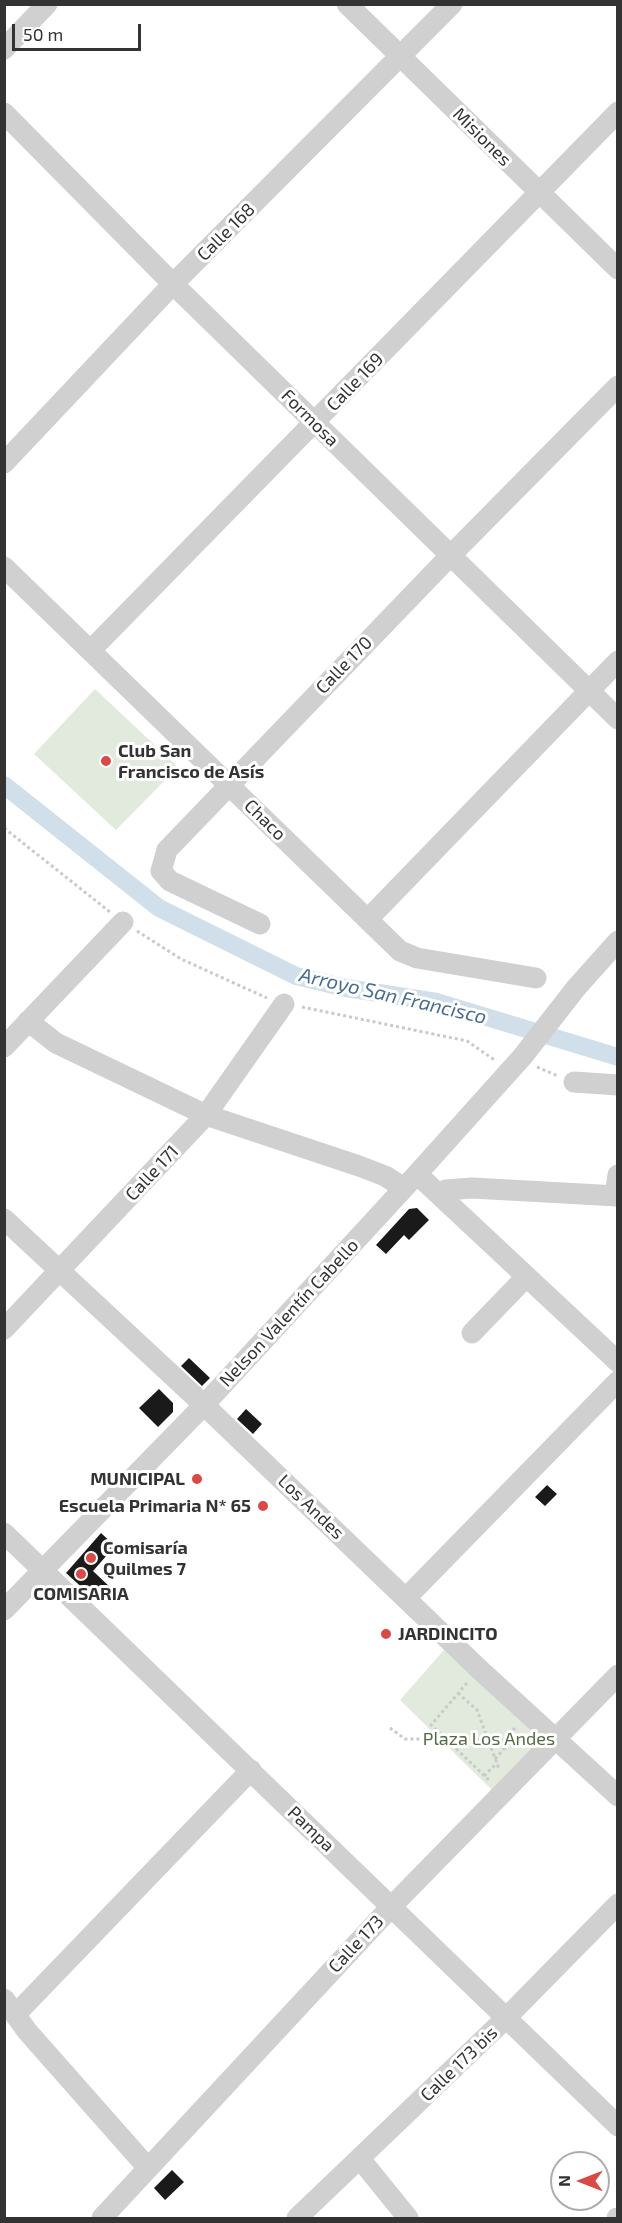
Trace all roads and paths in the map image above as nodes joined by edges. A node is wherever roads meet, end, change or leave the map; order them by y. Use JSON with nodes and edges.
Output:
{"nodes":[{"id":1,"x":47,"y":4,"type":"edge"},
{"id":2,"x":348,"y":4,"type":"edge"},
{"id":3,"x":453,"y":4,"type":"edge"},
{"id":4,"x":4,"y":49,"type":"edge"},
{"id":5,"x":402,"y":56,"type":"junction"},
{"id":6,"x":618,"y":112,"type":"edge"},
{"id":7,"x":4,"y":113,"type":"edge"},
{"id":8,"x":537,"y":192,"type":"junction"},
{"id":9,"x":618,"y":269,"type":"edge"},
{"id":10,"x":173,"y":284,"type":"junction"},
{"id":11,"x":618,"y":386,"type":"edge"},
{"id":12,"x":315,"y":423,"type":"junction"},
{"id":13,"x":4,"y":463,"type":"edge"},
{"id":14,"x":449,"y":556,"type":"junction"},
{"id":15,"x":4,"y":567,"type":"edge"},
{"id":16,"x":92,"y":650,"type":"junction"},
{"id":17,"x":618,"y":661,"type":"edge"},
{"id":18,"x":589,"y":690,"type":"junction"},
{"id":19,"x":618,"y":719,"type":"edge"},
{"id":20,"x":228,"y":785,"type":"junction"},
{"id":21,"x":4,"y":828,"type":"edge"},
{"id":22,"x":368,"y":919,"type":"junction"},
{"id":23,"x":123,"y":922,"type":"junction"},
{"id":24,"x":260,"y":924,"type":"dead end"},
{"id":25,"x":618,"y":941,"type":"edge"},
{"id":26,"x":536,"y":978,"type":"dead end"},
{"id":27,"x":284,"y":1004,"type":"junction"},
{"id":28,"x":28,"y":1021,"type":"junction"},
{"id":29,"x":4,"y":1047,"type":"edge"},
{"id":30,"x":522,"y":1065,"type":"junction"},
{"id":31,"x":574,"y":1082,"type":"joint"},
{"id":32,"x":618,"y":1085,"type":"edge"},
{"id":33,"x":207,"y":1115,"type":"junction"},
{"id":34,"x":618,"y":1175,"type":"edge"},
{"id":35,"x":411,"y":1181,"type":"junction"},
{"id":36,"x":439,"y":1195,"type":"junction"},
{"id":37,"x":616,"y":1196,"type":"edge"},
{"id":38,"x":4,"y":1219,"type":"edge"},
{"id":39,"x":61,"y":1270,"type":"junction"},
{"id":40,"x":526,"y":1277,"type":"junction"},
{"id":41,"x":4,"y":1329,"type":"edge"},
{"id":42,"x":472,"y":1333,"type":"dead end"},
{"id":43,"x":618,"y":1362,"type":"edge"},
{"id":44,"x":618,"y":1381,"type":"edge"},
{"id":45,"x":204,"y":1405,"type":"junction"},
{"id":46,"x":4,"y":1533,"type":"edge"},
{"id":47,"x":42,"y":1570,"type":"junction"},
{"id":48,"x":406,"y":1598,"type":"junction"},
{"id":49,"x":4,"y":1610,"type":"edge"},
{"id":50,"x":618,"y":1675,"type":"edge"},
{"id":51,"x":473,"y":1676,"type":"junction"},
{"id":52,"x":475,"y":1691,"type":"dead end"},
{"id":53,"x":458,"y":1693,"type":"junction"},
{"id":54,"x":508,"y":1724,"type":"dead end"},
{"id":55,"x":390,"y":1728,"type":"dead end"},
{"id":56,"x":446,"y":1739,"type":"junction"},
{"id":57,"x":488,"y":1739,"type":"junction"},
{"id":58,"x":513,"y":1740,"type":"junction"},
{"id":59,"x":525,"y":1740,"type":"junction"},
{"id":60,"x":543,"y":1745,"type":"junction"},
{"id":61,"x":496,"y":1761,"type":"junction"},
{"id":62,"x":507,"y":1766,"type":"dead end"},
{"id":63,"x":251,"y":1770,"type":"junction"},
{"id":64,"x":484,"y":1776,"type":"junction"},
{"id":65,"x":496,"y":1778,"type":"dead end"},
{"id":66,"x":618,"y":1796,"type":"edge"},
{"id":67,"x":618,"y":1904,"type":"edge"},
{"id":68,"x":391,"y":1907,"type":"junction"},
{"id":69,"x":10,"y":2007,"type":"edge"},
{"id":70,"x":505,"y":2019,"type":"junction"},
{"id":71,"x":618,"y":2126,"type":"edge"},
{"id":72,"x":361,"y":2160,"type":"junction"},
{"id":73,"x":148,"y":2168,"type":"junction"},
{"id":74,"x":102,"y":2218,"type":"edge"},
{"id":75,"x":297,"y":2218,"type":"edge"},
{"id":76,"x":408,"y":2218,"type":"edge"}],
"edges":[{"from":1,"to":4,"type":"street"},
{"from":2,"to":5,"type":"street","name":"Misiones"},
{"from":3,"to":5,"type":"street","name":"Calle 168"},
{"from":5,"to":8,"type":"street","name":"Misiones"},
{"from":5,"to":10,"type":"street","name":"Calle 168"},
{"from":6,"to":8,"type":"street","name":"Calle 169"},
{"from":7,"to":10,"type":"street","name":"Formosa"},
{"from":8,"to":9,"type":"street","name":"Misiones"},
{"from":8,"to":12,"type":"street","name":"Calle 169"},
{"from":10,"to":12,"type":"street","name":"Formosa"},
{"from":10,"to":13,"type":"street","name":"Calle 168"},
{"from":11,"to":14,"type":"street","name":"Calle 170"},
{"from":12,"to":14,"type":"street","name":"Formosa"},
{"from":12,"to":16,"type":"street","name":"Calle 169"},
{"from":14,"to":18,"type":"street","name":"Formosa"},
{"from":14,"to":20,"type":"street","name":"Calle 170"},
{"from":15,"to":16,"type":"street","name":"Chaco"},
{"from":16,"to":20,"type":"street","name":"Chaco"},
{"from":17,"to":18,"type":"street"},
{"from":18,"to":19,"type":"street","name":"Formosa"},
{"from":18,"to":22,"type":"street"},
{"from":20,"to":22,"type":"street","name":"Chaco"},
{"from":20,"to":24,"type":"street","name":"Calle 170"},
{"from":21,"to":23,"type":"path"},
{"from":22,"to":26,"type":"street","name":"Chaco"},
{"from":23,"to":27,"type":"path"},
{"from":23,"to":28,"type":"street"},
{"from":25,"to":30,"type":"street","name":"Nelson Valentín Cabello"},
{"from":27,"to":30,"type":"path"},
{"from":27,"to":33,"type":"street","name":"Calle 171"},
{"from":28,"to":29,"type":"street"},
{"from":28,"to":33,"type":"street"},
{"from":30,"to":31,"type":"path"},
{"from":30,"to":35,"type":"street","name":"Nelson Valentín Cabello"},
{"from":31,"to":32,"type":"street"},
{"from":33,"to":35,"type":"street"},
{"from":33,"to":39,"type":"street","name":"Calle 171"},
{"from":34,"to":37,"type":"street"},
{"from":35,"to":36,"type":"street"},
{"from":35,"to":45,"type":"street","name":"Nelson Valentín Cabello"},
{"from":36,"to":37,"type":"street"},
{"from":36,"to":40,"type":"street"},
{"from":38,"to":39,"type":"street","name":"Los Andes"},
{"from":39,"to":41,"type":"street","name":"Calle 171"},
{"from":39,"to":45,"type":"street","name":"Los Andes"},
{"from":40,"to":42,"type":"street"},
{"from":40,"to":43,"type":"street"},
{"from":44,"to":48,"type":"street"},
{"from":45,"to":47,"type":"street","name":"Nelson Valentín Cabello"},
{"from":45,"to":48,"type":"street","name":"Los Andes"},
{"from":46,"to":47,"type":"street","name":"Pampa"},
{"from":47,"to":49,"type":"street","name":"Nelson Valentín Cabello"},
{"from":47,"to":63,"type":"street","name":"Pampa"},
{"from":48,"to":51,"type":"street","name":"Los Andes"},
{"from":50,"to":60,"type":"street","name":"Calle 173"},
{"from":51,"to":52,"type":"path"},
{"from":51,"to":53,"type":"path"},
{"from":51,"to":60,"type":"street","name":"Los Andes"},
{"from":53,"to":56,"type":"path"},
{"from":53,"to":57,"type":"path"},
{"from":54,"to":59,"type":"path"},
{"from":55,"to":56,"type":"path"},
{"from":56,"to":57,"type":"path"},
{"from":56,"to":64,"type":"path"},
{"from":57,"to":58,"type":"path"},
{"from":57,"to":61,"type":"path"},
{"from":58,"to":59,"type":"path"},
{"from":58,"to":61,"type":"path"},
{"from":59,"to":60,"type":"path"},
{"from":59,"to":60,"type":"path"},
{"from":60,"to":66,"type":"street","name":"Los Andes"},
{"from":60,"to":68,"type":"street","name":"Calle 173"},
{"from":61,"to":62,"type":"path"},
{"from":61,"to":64,"type":"path"},
{"from":63,"to":68,"type":"street","name":"Pampa"},
{"from":63,"to":69,"type":"street"},
{"from":64,"to":65,"type":"path"},
{"from":67,"to":70,"type":"street","name":"Calle 173 bis"},
{"from":68,"to":70,"type":"street","name":"Pampa"},
{"from":68,"to":73,"type":"street","name":"Calle 173"},
{"from":69,"to":73,"type":"street"},
{"from":70,"to":71,"type":"street","name":"Pampa"},
{"from":70,"to":72,"type":"street","name":"Calle 173 bis"},
{"from":72,"to":75,"type":"street","name":"Calle 173 bis"},
{"from":72,"to":76,"type":"street"},
{"from":73,"to":74,"type":"street","name":"Calle 173"}]}
